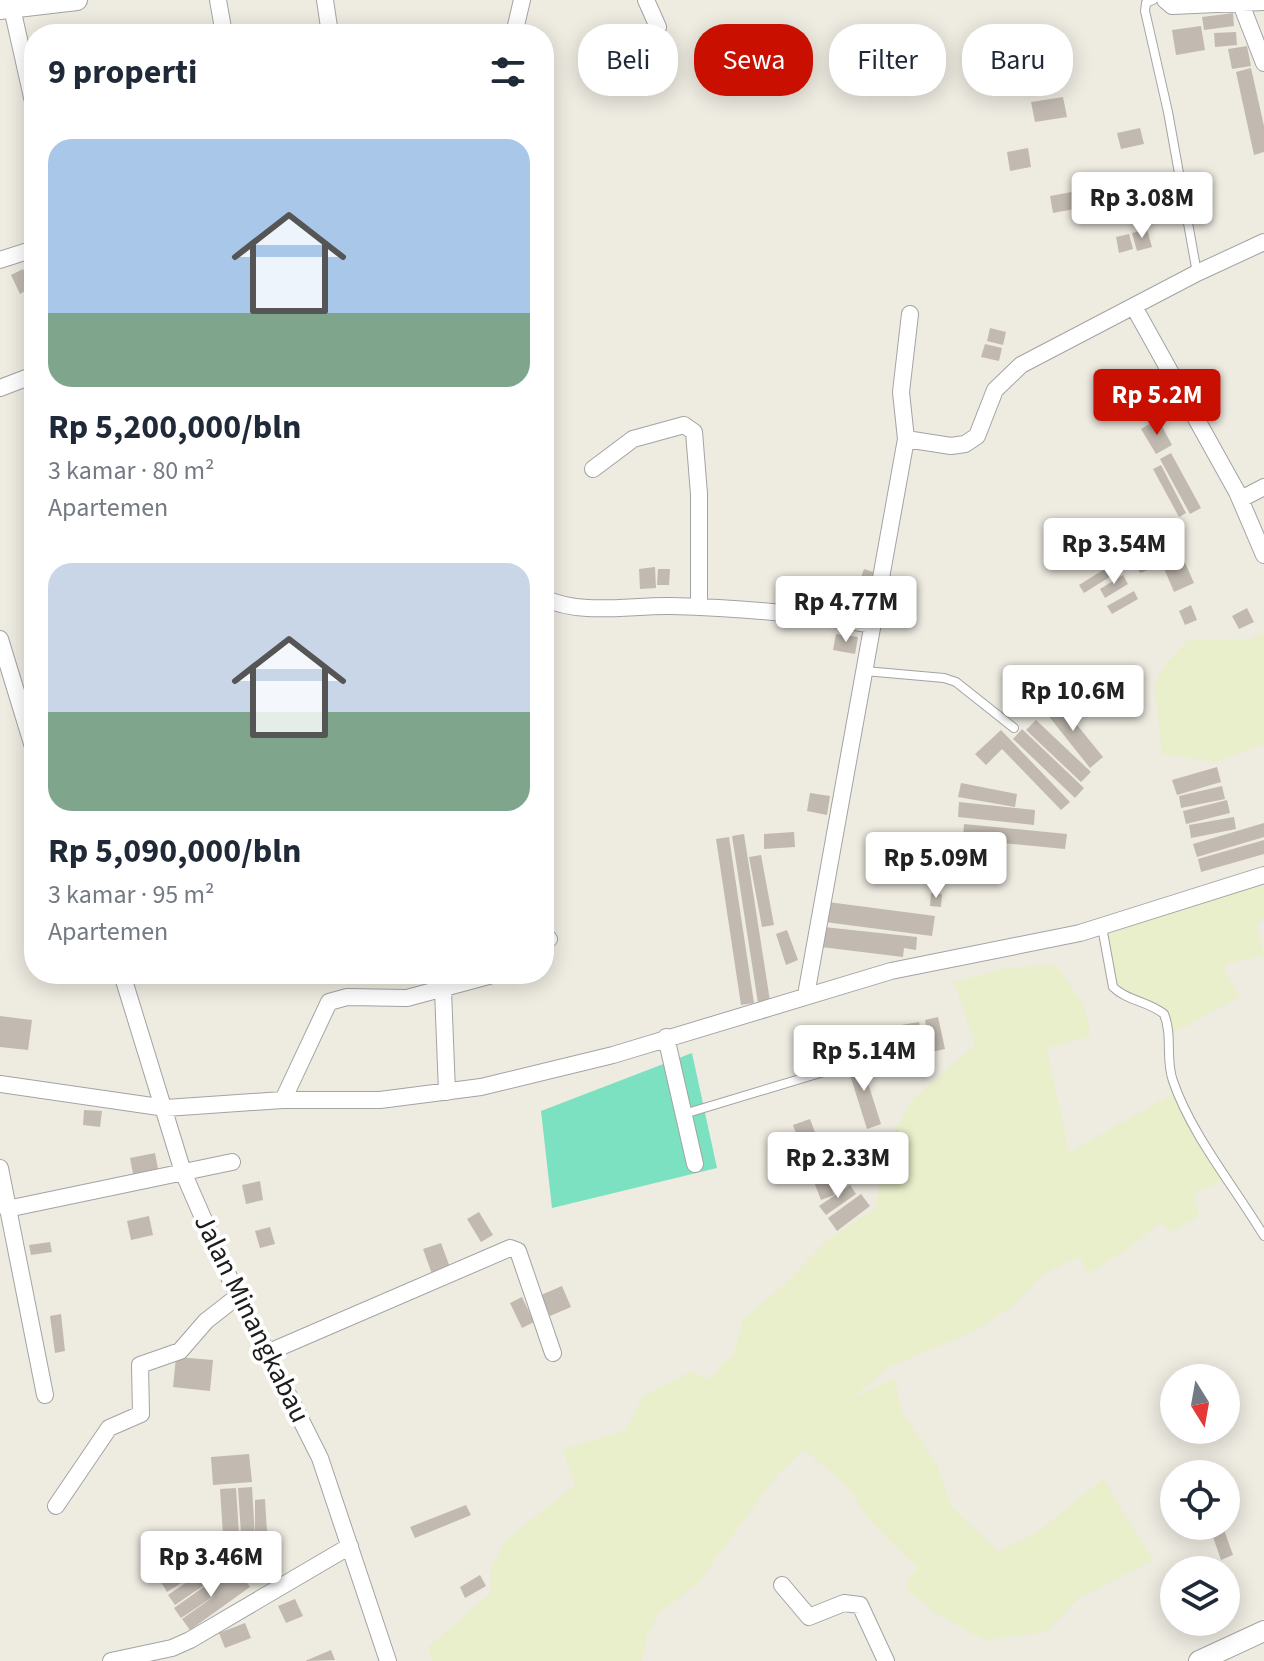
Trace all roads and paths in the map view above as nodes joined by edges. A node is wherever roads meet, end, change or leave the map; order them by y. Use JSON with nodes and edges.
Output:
{"nodes":[{"id":1,"x":77,"y":0,"type":"edge"},
{"id":2,"x":218,"y":0,"type":"edge"},
{"id":3,"x":325,"y":0,"type":"edge"},
{"id":4,"x":522,"y":0,"type":"edge"},
{"id":5,"x":646,"y":0,"type":"edge"},
{"id":6,"x":1153,"y":0,"type":"edge"},
{"id":7,"x":1165,"y":0,"type":"edge"},
{"id":8,"x":1264,"y":2,"type":"edge"},
{"id":9,"x":1241,"y":4,"type":"junction"},
{"id":10,"x":6,"y":8,"type":"edge"},
{"id":11,"x":222,"y":24,"type":"edge"},
{"id":12,"x":329,"y":24,"type":"edge"},
{"id":13,"x":516,"y":24,"type":"edge"},
{"id":14,"x":657,"y":24,"type":"edge"},
{"id":15,"x":1264,"y":63,"type":"edge"},
{"id":16,"x":24,"y":71,"type":"edge"},
{"id":17,"x":1264,"y":242,"type":"edge"},
{"id":18,"x":24,"y":252,"type":"edge"},
{"id":19,"x":0,"y":260,"type":"edge"},
{"id":20,"x":1197,"y":273,"type":"junction"},
{"id":21,"x":1134,"y":307,"type":"junction"},
{"id":22,"x":910,"y":314,"type":"dead end"},
{"id":23,"x":24,"y":379,"type":"edge"},
{"id":24,"x":0,"y":388,"type":"edge"},
{"id":25,"x":906,"y":439,"type":"junction"},
{"id":26,"x":593,"y":469,"type":"dead end"},
{"id":27,"x":1264,"y":487,"type":"edge"},
{"id":28,"x":1241,"y":499,"type":"junction"},
{"id":29,"x":1264,"y":555,"type":"edge"},
{"id":30,"x":554,"y":601,"type":"edge"},
{"id":31,"x":699,"y":607,"type":"junction"},
{"id":32,"x":872,"y":625,"type":"junction"},
{"id":33,"x":0,"y":639,"type":"edge"},
{"id":34,"x":864,"y":671,"type":"junction"},
{"id":35,"x":24,"y":717,"type":"edge"},
{"id":36,"x":1014,"y":728,"type":"dead end"},
{"id":37,"x":1264,"y":875,"type":"edge"},
{"id":38,"x":1102,"y":927,"type":"junction"},
{"id":39,"x":125,"y":984,"type":"edge"},
{"id":40,"x":463,"y":984,"type":"edge"},
{"id":41,"x":443,"y":990,"type":"junction"},
{"id":42,"x":806,"y":995,"type":"junction"},
{"id":43,"x":666,"y":1037,"type":"junction"},
{"id":44,"x":830,"y":1070,"type":"dead end"},
{"id":45,"x":0,"y":1084,"type":"edge"},
{"id":46,"x":447,"y":1092,"type":"junction"},
{"id":47,"x":283,"y":1100,"type":"junction"},
{"id":48,"x":166,"y":1108,"type":"junction"},
{"id":49,"x":684,"y":1114,"type":"junction"},
{"id":50,"x":232,"y":1162,"type":"dead end"},
{"id":51,"x":695,"y":1164,"type":"dead end"},
{"id":52,"x":0,"y":1168,"type":"edge"},
{"id":53,"x":183,"y":1172,"type":"junction"},
{"id":54,"x":7,"y":1209,"type":"junction"},
{"id":55,"x":1264,"y":1236,"type":"edge"},
{"id":56,"x":238,"y":1296,"type":"junction"},
{"id":57,"x":269,"y":1352,"type":"junction"},
{"id":58,"x":553,"y":1353,"type":"dead end"},
{"id":59,"x":45,"y":1395,"type":"dead end"},
{"id":60,"x":56,"y":1506,"type":"dead end"},
{"id":61,"x":350,"y":1546,"type":"junction"},
{"id":62,"x":782,"y":1585,"type":"dead end"},
{"id":63,"x":1264,"y":1631,"type":"edge"},
{"id":64,"x":111,"y":1661,"type":"edge"},
{"id":65,"x":388,"y":1661,"type":"edge"},
{"id":66,"x":886,"y":1661,"type":"edge"},
{"id":67,"x":1200,"y":1661,"type":"edge"}],
"edges":[{"from":1,"to":10,"type":"street"},
{"from":2,"to":11,"type":"street"},
{"from":3,"to":12,"type":"street"},
{"from":4,"to":13,"type":"street"},
{"from":5,"to":14,"type":"street"},
{"from":6,"to":20,"type":"lane"},
{"from":7,"to":9,"type":"street"},
{"from":8,"to":9,"type":"street"},
{"from":9,"to":15,"type":"street"},
{"from":10,"to":16,"type":"street"},
{"from":17,"to":20,"type":"street"},
{"from":18,"to":19,"type":"street"},
{"from":20,"to":21,"type":"street"},
{"from":21,"to":25,"type":"street"},
{"from":21,"to":28,"type":"street"},
{"from":22,"to":25,"type":"street"},
{"from":23,"to":24,"type":"street"},
{"from":25,"to":32,"type":"street"},
{"from":26,"to":31,"type":"street"},
{"from":27,"to":28,"type":"street"},
{"from":28,"to":29,"type":"street"},
{"from":30,"to":31,"type":"street"},
{"from":31,"to":32,"type":"street"},
{"from":32,"to":34,"type":"street"},
{"from":33,"to":35,"type":"street"},
{"from":34,"to":36,"type":"lane"},
{"from":34,"to":42,"type":"street"},
{"from":37,"to":38,"type":"street"},
{"from":38,"to":42,"type":"street"},
{"from":38,"to":55,"type":"lane"},
{"from":39,"to":48,"type":"street","name":"Jalan Minangkabau"},
{"from":40,"to":41,"type":"street"},
{"from":41,"to":46,"type":"street"},
{"from":41,"to":47,"type":"street"},
{"from":42,"to":43,"type":"street"},
{"from":43,"to":46,"type":"street"},
{"from":43,"to":49,"type":"street"},
{"from":44,"to":49,"type":"lane"},
{"from":45,"to":48,"type":"street"},
{"from":46,"to":47,"type":"street"},
{"from":47,"to":48,"type":"street"},
{"from":48,"to":53,"type":"street","name":"Jalan Minangkabau"},
{"from":49,"to":51,"type":"street"},
{"from":50,"to":53,"type":"street"},
{"from":52,"to":54,"type":"street"},
{"from":53,"to":54,"type":"street"},
{"from":53,"to":56,"type":"street","name":"Jalan Minangkabau"},
{"from":54,"to":59,"type":"street"},
{"from":56,"to":57,"type":"street","name":"Jalan Minangkabau"},
{"from":56,"to":60,"type":"street"},
{"from":57,"to":58,"type":"street"},
{"from":57,"to":61,"type":"street","name":"Jalan Minangkabau"},
{"from":61,"to":64,"type":"street"},
{"from":61,"to":65,"type":"street","name":"Jalan Minangkabau"},
{"from":62,"to":66,"type":"street"},
{"from":63,"to":67,"type":"street"}]}
